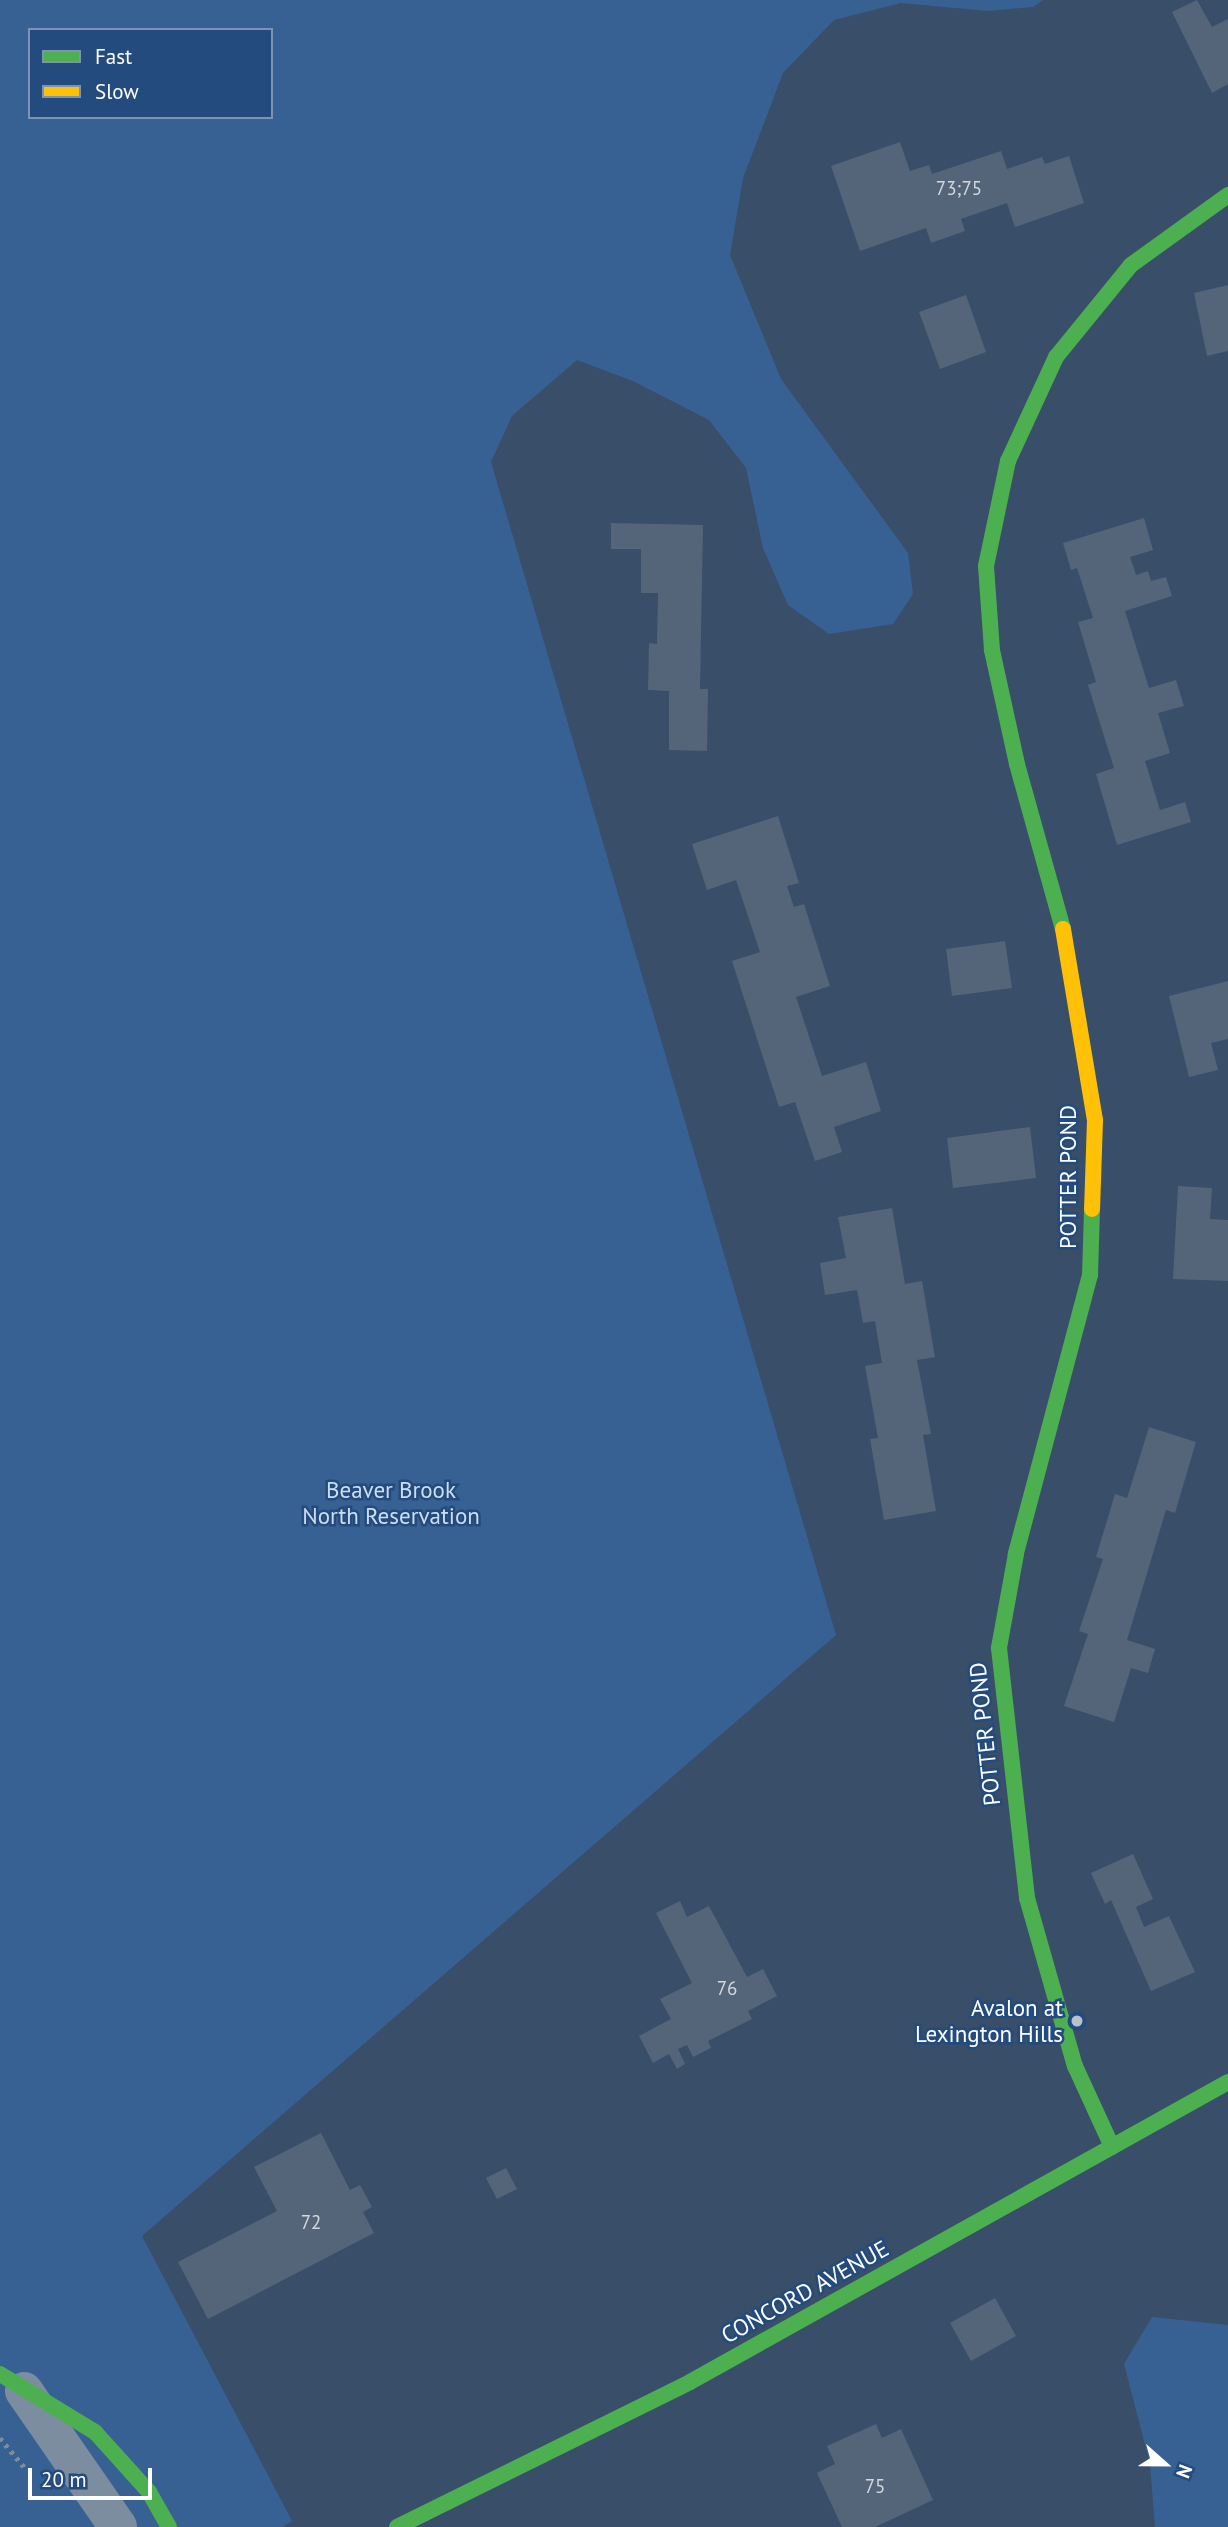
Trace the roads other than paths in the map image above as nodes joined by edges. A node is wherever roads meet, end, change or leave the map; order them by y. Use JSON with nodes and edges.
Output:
{"nodes":[{"id":1,"x":1228,"y":195,"type":"edge"},
{"id":2,"x":1228,"y":2082,"type":"edge"},
{"id":3,"x":1112,"y":2147,"type":"junction"},
{"id":4,"x":12,"y":2382,"type":"edge"},
{"id":5,"x":118,"y":2527,"type":"edge"},
{"id":6,"x":169,"y":2527,"type":"edge"},
{"id":7,"x":397,"y":2527,"type":"edge"}],
"edges":[{"from":1,"to":3,"type":"street","name":"POTTER POND"},
{"from":2,"to":3,"type":"street","name":"CONCORD AVENUE"},
{"from":3,"to":7,"type":"street","name":"CONCORD AVENUE"},
{"from":4,"to":5,"type":"street"},
{"from":4,"to":6,"type":"street"}]}
